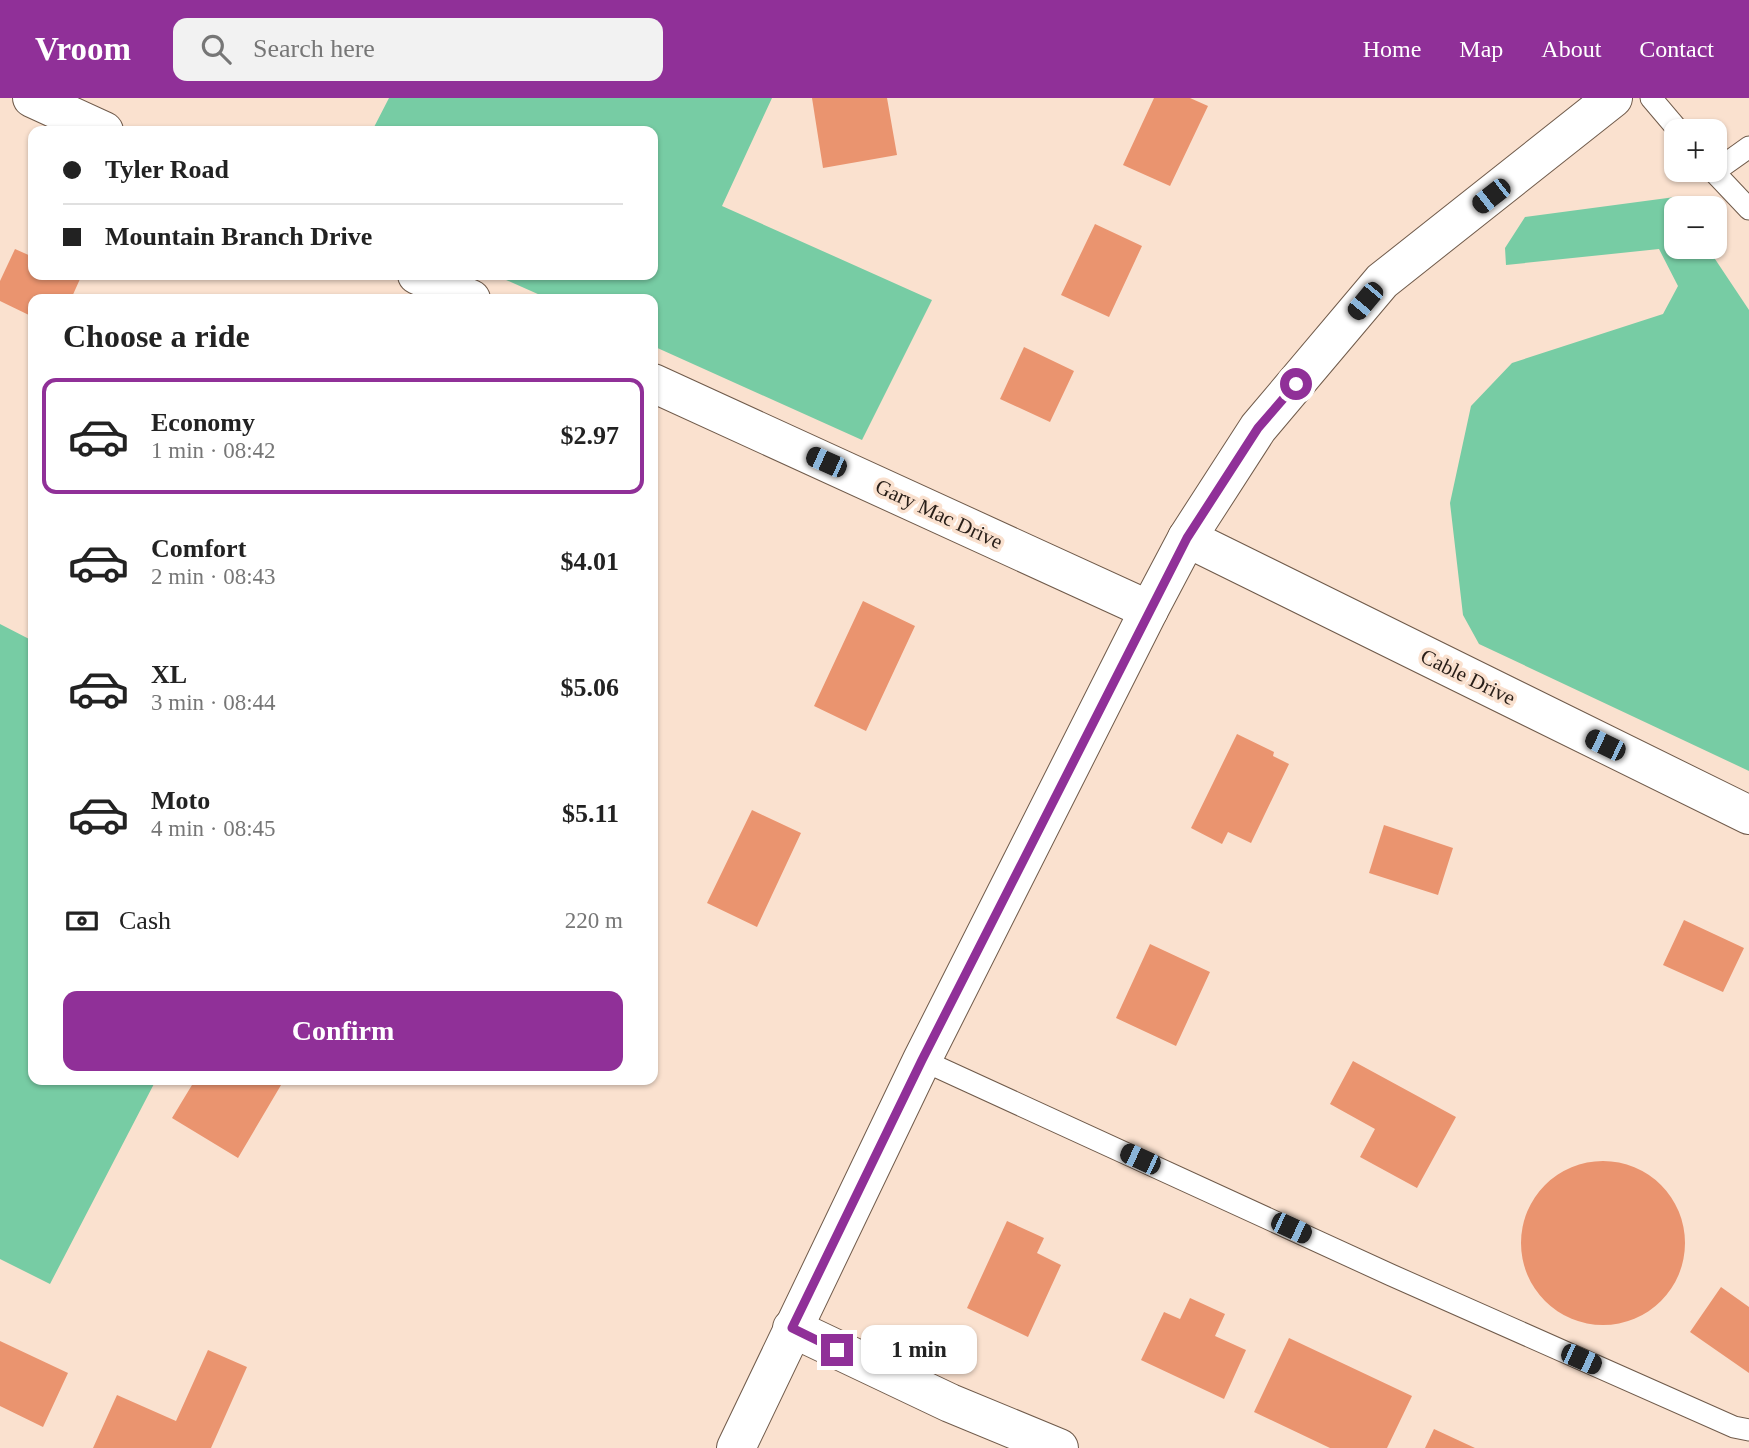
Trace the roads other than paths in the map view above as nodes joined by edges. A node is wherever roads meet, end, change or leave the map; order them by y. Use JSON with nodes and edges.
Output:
{"nodes":[{"id":1,"x":1613,"y":98,"type":"edge"},
{"id":2,"x":1651,"y":98,"type":"edge"},
{"id":3,"x":52,"y":102,"type":"edge"},
{"id":4,"x":1669,"y":119,"type":"edge"},
{"id":5,"x":95,"y":126,"type":"edge"},
{"id":6,"x":1749,"y":147,"type":"edge"},
{"id":7,"x":1727,"y":162,"type":"edge"},
{"id":8,"x":1723,"y":182,"type":"edge"},
{"id":9,"x":1749,"y":209,"type":"edge"},
{"id":10,"x":428,"y":280,"type":"edge"},
{"id":11,"x":460,"y":294,"type":"edge"},
{"id":12,"x":658,"y":385,"type":"edge"},
{"id":13,"x":1187,"y":538,"type":"junction"},
{"id":14,"x":1149,"y":610,"type":"junction"},
{"id":15,"x":1749,"y":815,"type":"edge"},
{"id":16,"x":922,"y":1060,"type":"junction"},
{"id":17,"x":792,"y":1328,"type":"junction"},
{"id":18,"x":1749,"y":1430,"type":"edge"},
{"id":19,"x":737,"y":1448,"type":"edge"},
{"id":20,"x":1059,"y":1448,"type":"edge"}],
"edges":[{"from":1,"to":13,"type":"street"},
{"from":2,"to":4,"type":"lane"},
{"from":3,"to":5,"type":"street"},
{"from":6,"to":7,"type":"lane"},
{"from":8,"to":9,"type":"lane"},
{"from":10,"to":11,"type":"street"},
{"from":12,"to":14,"type":"street","name":"Gary Mac Drive"},
{"from":13,"to":14,"type":"street"},
{"from":13,"to":15,"type":"street","name":"Cable Drive"},
{"from":14,"to":16,"type":"street"},
{"from":16,"to":17,"type":"street"},
{"from":16,"to":18,"type":"lane"},
{"from":17,"to":19,"type":"street"},
{"from":17,"to":20,"type":"street"}]}
